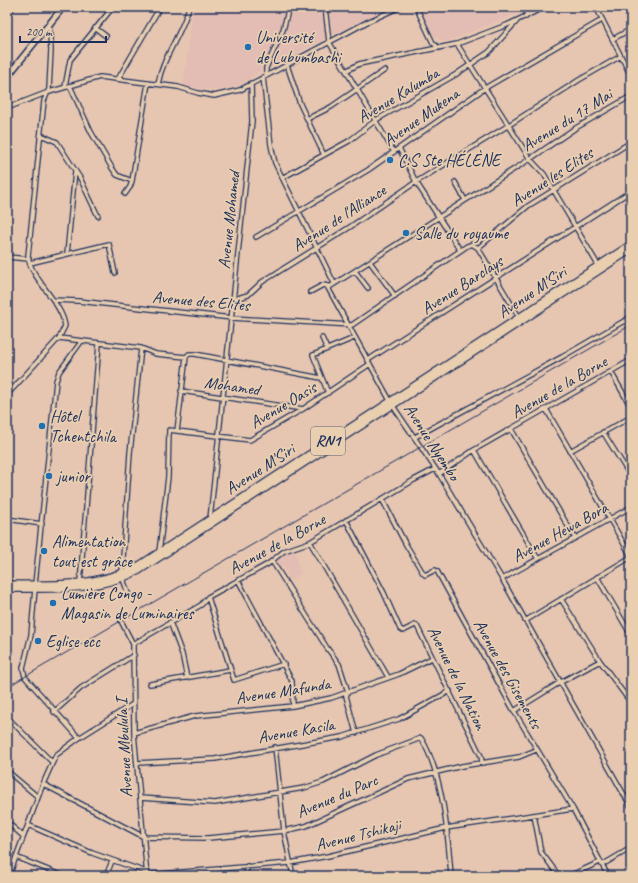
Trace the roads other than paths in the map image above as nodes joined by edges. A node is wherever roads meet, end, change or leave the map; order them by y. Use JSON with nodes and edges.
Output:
{"nodes":[{"id":1,"x":13,"y":7,"type":"edge"},
{"id":2,"x":112,"y":7,"type":"edge"},
{"id":3,"x":160,"y":7,"type":"edge"},
{"id":4,"x":189,"y":7,"type":"edge"},
{"id":5,"x":289,"y":7,"type":"edge"},
{"id":6,"x":325,"y":7,"type":"edge"},
{"id":7,"x":400,"y":7,"type":"edge"},
{"id":8,"x":416,"y":7,"type":"edge"},
{"id":9,"x":528,"y":7,"type":"edge"},
{"id":10,"x":545,"y":7,"type":"edge"},
{"id":11,"x":596,"y":7,"type":"edge"},
{"id":12,"x":60,"y":8,"type":"edge"},
{"id":13,"x":7,"y":14,"type":"edge"},
{"id":14,"x":526,"y":17,"type":"junction"},
{"id":15,"x":602,"y":20,"type":"junction"},
{"id":16,"x":517,"y":21,"type":"junction"},
{"id":17,"x":49,"y":24,"type":"junction"},
{"id":18,"x":94,"y":28,"type":"junction"},
{"id":19,"x":631,"y":29,"type":"edge"},
{"id":20,"x":106,"y":36,"type":"dead end"},
{"id":21,"x":613,"y":39,"type":"junction"},
{"id":22,"x":329,"y":42,"type":"junction"},
{"id":23,"x":457,"y":44,"type":"junction"},
{"id":24,"x":439,"y":48,"type":"junction"},
{"id":25,"x":621,"y":56,"type":"junction"},
{"id":26,"x":470,"y":64,"type":"junction"},
{"id":27,"x":287,"y":65,"type":"junction"},
{"id":28,"x":385,"y":70,"type":"dead end"},
{"id":29,"x":346,"y":71,"type":"junction"},
{"id":30,"x":7,"y":76,"type":"edge"},
{"id":31,"x":264,"y":76,"type":"junction"},
{"id":32,"x":631,"y":76,"type":"edge"},
{"id":33,"x":118,"y":79,"type":"junction"},
{"id":34,"x":148,"y":83,"type":"junction"},
{"id":35,"x":251,"y":83,"type":"junction"},
{"id":36,"x":158,"y":84,"type":"junction"},
{"id":37,"x":70,"y":86,"type":"junction"},
{"id":38,"x":65,"y":88,"type":"junction"},
{"id":39,"x":485,"y":88,"type":"junction"},
{"id":40,"x":356,"y":89,"type":"junction"},
{"id":41,"x":46,"y":93,"type":"junction"},
{"id":42,"x":631,"y":96,"type":"edge"},
{"id":43,"x":7,"y":108,"type":"edge"},
{"id":44,"x":307,"y":119,"type":"junction"},
{"id":45,"x":376,"y":120,"type":"junction"},
{"id":46,"x":510,"y":125,"type":"junction"},
{"id":47,"x":41,"y":135,"type":"junction"},
{"id":48,"x":631,"y":142,"type":"edge"},
{"id":49,"x":399,"y":148,"type":"junction"},
{"id":50,"x":394,"y":152,"type":"junction"},
{"id":51,"x":324,"y":155,"type":"junction"},
{"id":52,"x":530,"y":159,"type":"junction"},
{"id":53,"x":75,"y":171,"type":"junction"},
{"id":54,"x":282,"y":178,"type":"junction"},
{"id":55,"x":132,"y":180,"type":"junction"},
{"id":56,"x":416,"y":182,"type":"junction"},
{"id":57,"x":455,"y":182,"type":"dead end"},
{"id":58,"x":554,"y":190,"type":"junction"},
{"id":59,"x":631,"y":191,"type":"edge"},
{"id":60,"x":125,"y":194,"type":"dead end"},
{"id":61,"x":464,"y":200,"type":"junction"},
{"id":62,"x":298,"y":211,"type":"junction"},
{"id":63,"x":98,"y":216,"type":"dead end"},
{"id":64,"x":439,"y":216,"type":"junction"},
{"id":65,"x":575,"y":226,"type":"junction"},
{"id":66,"x":256,"y":237,"type":"dead end"},
{"id":67,"x":631,"y":244,"type":"edge"},
{"id":68,"x":316,"y":248,"type":"junction"},
{"id":69,"x":478,"y":248,"type":"junction"},
{"id":70,"x":460,"y":250,"type":"junction"},
{"id":71,"x":631,"y":250,"type":"edge"},
{"id":72,"x":67,"y":254,"type":"junction"},
{"id":73,"x":7,"y":257,"type":"edge"},
{"id":74,"x":29,"y":261,"type":"junction"},
{"id":75,"x":370,"y":262,"type":"junction"},
{"id":76,"x":601,"y":266,"type":"junction"},
{"id":77,"x":355,"y":271,"type":"junction"},
{"id":78,"x":115,"y":273,"type":"dead end"},
{"id":79,"x":496,"y":279,"type":"junction"},
{"id":80,"x":334,"y":283,"type":"junction"},
{"id":81,"x":328,"y":286,"type":"junction"},
{"id":82,"x":368,"y":288,"type":"dead end"},
{"id":83,"x":310,"y":292,"type":"dead end"},
{"id":84,"x":395,"y":296,"type":"junction"},
{"id":85,"x":234,"y":299,"type":"junction"},
{"id":86,"x":53,"y":300,"type":"junction"},
{"id":87,"x":519,"y":317,"type":"junction"},
{"id":88,"x":631,"y":317,"type":"edge"},
{"id":89,"x":232,"y":318,"type":"junction"},
{"id":90,"x":347,"y":325,"type":"junction"},
{"id":91,"x":59,"y":338,"type":"junction"},
{"id":92,"x":322,"y":338,"type":"dead end"},
{"id":93,"x":354,"y":338,"type":"junction"},
{"id":94,"x":81,"y":342,"type":"junction"},
{"id":95,"x":99,"y":344,"type":"junction"},
{"id":96,"x":141,"y":348,"type":"junction"},
{"id":97,"x":326,"y":348,"type":"junction"},
{"id":98,"x":186,"y":357,"type":"junction"},
{"id":99,"x":227,"y":359,"type":"junction"},
{"id":100,"x":631,"y":360,"type":"edge"},
{"id":101,"x":369,"y":362,"type":"junction"},
{"id":102,"x":611,"y":372,"type":"junction"},
{"id":103,"x":321,"y":378,"type":"junction"},
{"id":104,"x":181,"y":391,"type":"junction"},
{"id":105,"x":328,"y":393,"type":"junction"},
{"id":106,"x":7,"y":395,"type":"edge"},
{"id":107,"x":223,"y":398,"type":"junction"},
{"id":108,"x":392,"y":404,"type":"junction"},
{"id":109,"x":631,"y":406,"type":"edge"},
{"id":110,"x":303,"y":409,"type":"junction"},
{"id":111,"x":546,"y":409,"type":"junction"},
{"id":112,"x":631,"y":417,"type":"edge"},
{"id":113,"x":511,"y":429,"type":"junction"},
{"id":114,"x":177,"y":431,"type":"junction"},
{"id":115,"x":603,"y":432,"type":"junction"},
{"id":116,"x":220,"y":437,"type":"junction"},
{"id":117,"x":415,"y":437,"type":"junction"},
{"id":118,"x":474,"y":450,"type":"junction"},
{"id":119,"x":570,"y":451,"type":"junction"},
{"id":120,"x":436,"y":469,"type":"junction"},
{"id":121,"x":439,"y":474,"type":"junction"},
{"id":122,"x":631,"y":477,"type":"edge"},
{"id":123,"x":382,"y":499,"type":"junction"},
{"id":124,"x":631,"y":507,"type":"edge"},
{"id":125,"x":610,"y":518,"type":"junction"},
{"id":126,"x":7,"y":519,"type":"edge"},
{"id":127,"x":210,"y":519,"type":"junction"},
{"id":128,"x":346,"y":520,"type":"junction"},
{"id":129,"x":42,"y":524,"type":"junction"},
{"id":130,"x":575,"y":538,"type":"junction"},
{"id":131,"x":310,"y":542,"type":"junction"},
{"id":132,"x":159,"y":552,"type":"junction"},
{"id":133,"x":631,"y":557,"type":"edge"},
{"id":134,"x":538,"y":559,"type":"junction"},
{"id":135,"x":272,"y":561,"type":"junction"},
{"id":136,"x":148,"y":563,"type":"junction"},
{"id":137,"x":123,"y":576,"type":"junction"},
{"id":138,"x":597,"y":577,"type":"junction"},
{"id":139,"x":502,"y":579,"type":"junction"},
{"id":140,"x":238,"y":580,"type":"junction"},
{"id":141,"x":80,"y":583,"type":"junction"},
{"id":142,"x":7,"y":584,"type":"edge"},
{"id":143,"x":35,"y":587,"type":"junction"},
{"id":144,"x":7,"y":589,"type":"edge"},
{"id":145,"x":129,"y":596,"type":"dead end"},
{"id":146,"x":208,"y":597,"type":"junction"},
{"id":147,"x":561,"y":599,"type":"junction"},
{"id":148,"x":121,"y":621,"type":"dead end"},
{"id":149,"x":525,"y":621,"type":"junction"},
{"id":150,"x":170,"y":622,"type":"junction"},
{"id":151,"x":631,"y":635,"type":"edge"},
{"id":152,"x":133,"y":644,"type":"junction"},
{"id":153,"x":134,"y":655,"type":"junction"},
{"id":154,"x":432,"y":658,"type":"junction"},
{"id":155,"x":600,"y":661,"type":"junction"},
{"id":156,"x":284,"y":664,"type":"junction"},
{"id":157,"x":230,"y":670,"type":"junction"},
{"id":158,"x":388,"y":677,"type":"junction"},
{"id":159,"x":187,"y":678,"type":"junction"},
{"id":160,"x":559,"y":682,"type":"junction"},
{"id":161,"x":150,"y":684,"type":"dead end"},
{"id":162,"x":450,"y":691,"type":"junction"},
{"id":163,"x":348,"y":692,"type":"junction"},
{"id":164,"x":631,"y":703,"type":"edge"},
{"id":165,"x":133,"y":704,"type":"junction"},
{"id":166,"x":293,"y":706,"type":"junction"},
{"id":167,"x":514,"y":711,"type":"junction"},
{"id":168,"x":54,"y":712,"type":"junction"},
{"id":169,"x":7,"y":717,"type":"edge"},
{"id":170,"x":134,"y":733,"type":"junction"},
{"id":171,"x":356,"y":733,"type":"junction"},
{"id":172,"x":78,"y":738,"type":"junction"},
{"id":173,"x":274,"y":747,"type":"junction"},
{"id":174,"x":536,"y":750,"type":"junction"},
{"id":175,"x":52,"y":762,"type":"junction"},
{"id":176,"x":482,"y":762,"type":"junction"},
{"id":177,"x":137,"y":763,"type":"junction"},
{"id":178,"x":7,"y":771,"type":"edge"},
{"id":179,"x":435,"y":772,"type":"junction"},
{"id":180,"x":43,"y":784,"type":"junction"},
{"id":181,"x":280,"y":793,"type":"junction"},
{"id":182,"x":38,"y":797,"type":"junction"},
{"id":183,"x":140,"y":798,"type":"junction"},
{"id":184,"x":631,"y":807,"type":"edge"},
{"id":185,"x":573,"y":809,"type":"junction"},
{"id":186,"x":534,"y":815,"type":"junction"},
{"id":187,"x":7,"y":822,"type":"edge"},
{"id":188,"x":28,"y":825,"type":"junction"},
{"id":189,"x":446,"y":828,"type":"junction"},
{"id":190,"x":284,"y":831,"type":"junction"},
{"id":191,"x":23,"y":836,"type":"junction"},
{"id":192,"x":144,"y":838,"type":"junction"},
{"id":193,"x":631,"y":848,"type":"edge"},
{"id":194,"x":16,"y":857,"type":"junction"},
{"id":195,"x":112,"y":861,"type":"junction"},
{"id":196,"x":290,"y":863,"type":"junction"},
{"id":197,"x":601,"y":863,"type":"junction"},
{"id":198,"x":247,"y":866,"type":"junction"},
{"id":199,"x":147,"y":874,"type":"edge"},
{"id":200,"x":9,"y":876,"type":"edge"},
{"id":201,"x":63,"y":876,"type":"edge"},
{"id":202,"x":106,"y":876,"type":"edge"},
{"id":203,"x":246,"y":876,"type":"edge"},
{"id":204,"x":293,"y":876,"type":"edge"},
{"id":205,"x":451,"y":876,"type":"edge"},
{"id":206,"x":560,"y":876,"type":"edge"},
{"id":207,"x":568,"y":876,"type":"edge"},
{"id":208,"x":608,"y":876,"type":"edge"}],
"edges":[{"from":1,"to":13,"type":"street"},
{"from":2,"to":18,"type":"street"},
{"from":3,"to":33,"type":"street"},
{"from":4,"to":36,"type":"street"},
{"from":5,"to":31,"type":"street"},
{"from":6,"to":22,"type":"street"},
{"from":7,"to":22,"type":"street"},
{"from":8,"to":24,"type":"street"},
{"from":9,"to":14,"type":"street"},
{"from":10,"to":14,"type":"street"},
{"from":11,"to":15,"type":"street"},
{"from":12,"to":17,"type":"main road"},
{"from":14,"to":16,"type":"street"},
{"from":15,"to":21,"type":"street"},
{"from":15,"to":39,"type":"street","name":"Avenue Mukena"},
{"from":16,"to":23,"type":"street"},
{"from":16,"to":26,"type":"street","name":"Avenue Kalumba"},
{"from":17,"to":30,"type":"main road"},
{"from":17,"to":41,"type":"street"},
{"from":18,"to":20,"type":"street"},
{"from":18,"to":38,"type":"street"},
{"from":19,"to":21,"type":"street"},
{"from":21,"to":25,"type":"street"},
{"from":22,"to":27,"type":"street"},
{"from":22,"to":29,"type":"street"},
{"from":23,"to":24,"type":"street"},
{"from":23,"to":26,"type":"street"},
{"from":24,"to":29,"type":"street"},
{"from":25,"to":32,"type":"street"},
{"from":25,"to":46,"type":"street","name":"Avenue de l'Alliance"},
{"from":26,"to":39,"type":"street"},
{"from":26,"to":45,"type":"street","name":"Avenue Kalumba"},
{"from":27,"to":31,"type":"street"},
{"from":27,"to":44,"type":"street"},
{"from":28,"to":40,"type":"street"},
{"from":29,"to":40,"type":"street"},
{"from":31,"to":35,"type":"street"},
{"from":31,"to":54,"type":"street"},
{"from":33,"to":34,"type":"street"},
{"from":33,"to":37,"type":"street"},
{"from":34,"to":36,"type":"street"},
{"from":34,"to":55,"type":"street"},
{"from":35,"to":36,"type":"street"},
{"from":35,"to":85,"type":"street","name":"Avenue Mohamed"},
{"from":37,"to":38,"type":"street"},
{"from":37,"to":55,"type":"street"},
{"from":38,"to":41,"type":"street"},
{"from":39,"to":46,"type":"street"},
{"from":39,"to":49,"type":"street","name":"Avenue Mukena"},
{"from":40,"to":44,"type":"street"},
{"from":40,"to":45,"type":"street"},
{"from":41,"to":43,"type":"street"},
{"from":41,"to":47,"type":"street"},
{"from":42,"to":52,"type":"street","name":"Avenue du 17 Mai"},
{"from":44,"to":51,"type":"street"},
{"from":45,"to":50,"type":"street"},
{"from":45,"to":51,"type":"street","name":"Avenue Kalumba"},
{"from":46,"to":52,"type":"street"},
{"from":46,"to":56,"type":"street","name":"Avenue de l'Alliance"},
{"from":47,"to":53,"type":"street"},
{"from":47,"to":74,"type":"street"},
{"from":48,"to":58,"type":"street","name":"Avenue les Elites"},
{"from":49,"to":50,"type":"street","name":"Avenue Mukena"},
{"from":49,"to":56,"type":"street"},
{"from":50,"to":62,"type":"street","name":"Avenue Mukena"},
{"from":51,"to":54,"type":"street","name":"Avenue Kalumba"},
{"from":52,"to":58,"type":"street"},
{"from":52,"to":61,"type":"street","name":"Avenue du 17 Mai"},
{"from":53,"to":63,"type":"street"},
{"from":53,"to":72,"type":"street"},
{"from":54,"to":62,"type":"street"},
{"from":55,"to":60,"type":"street"},
{"from":56,"to":64,"type":"street"},
{"from":56,"to":68,"type":"street","name":"Avenue de l'Alliance"},
{"from":57,"to":61,"type":"street"},
{"from":58,"to":65,"type":"street"},
{"from":58,"to":69,"type":"street","name":"Avenue les Elites"},
{"from":59,"to":65,"type":"street","name":"Avenue Barclays"},
{"from":61,"to":64,"type":"street","name":"Avenue du 17 Mai"},
{"from":62,"to":66,"type":"street","name":"Avenue Mukena"},
{"from":62,"to":68,"type":"street"},
{"from":64,"to":70,"type":"street"},
{"from":64,"to":75,"type":"street","name":"Avenue du 17 Mai"},
{"from":65,"to":76,"type":"street"},
{"from":65,"to":79,"type":"street","name":"Avenue Barclays"},
{"from":67,"to":76,"type":"highway","name":"Avenue M'Siri","number":"RN1"},
{"from":68,"to":80,"type":"street"},
{"from":68,"to":85,"type":"street","name":"Avenue de l'Alliance"},
{"from":69,"to":70,"type":"street"},
{"from":69,"to":79,"type":"street"},
{"from":70,"to":84,"type":"street"},
{"from":71,"to":76,"type":"highway","name":"Avenue M'Siri","number":"RN1"},
{"from":72,"to":74,"type":"street"},
{"from":72,"to":78,"type":"street"},
{"from":73,"to":74,"type":"street"},
{"from":74,"to":86,"type":"street"},
{"from":75,"to":77,"type":"street","name":"Avenue du 17 Mai"},
{"from":75,"to":84,"type":"street"},
{"from":76,"to":87,"type":"highway","name":"Avenue M'Siri","number":"RN1"},
{"from":76,"to":108,"type":"highway","name":"Avenue M'Siri","number":"RN1"},
{"from":77,"to":80,"type":"street","name":"Avenue du 17 Mai"},
{"from":77,"to":82,"type":"street"},
{"from":79,"to":87,"type":"street"},
{"from":79,"to":101,"type":"street","name":"Avenue Barclays"},
{"from":80,"to":81,"type":"street"},
{"from":81,"to":83,"type":"street"},
{"from":81,"to":90,"type":"street","name":"Avenue Nyembo"},
{"from":84,"to":90,"type":"street"},
{"from":85,"to":89,"type":"street","name":"Avenue Mohamed"},
{"from":86,"to":89,"type":"street","name":"Avenue des Elites"},
{"from":86,"to":91,"type":"street"},
{"from":87,"to":108,"type":"highway","name":"Avenue M'Siri","number":"RN1"},
{"from":88,"to":117,"type":"street"},
{"from":89,"to":90,"type":"street","name":"Avenue des Elites"},
{"from":89,"to":99,"type":"street","name":"Avenue Mohamed"},
{"from":90,"to":93,"type":"street","name":"Avenue Nyembo"},
{"from":91,"to":94,"type":"street"},
{"from":91,"to":106,"type":"street"},
{"from":92,"to":97,"type":"street"},
{"from":93,"to":97,"type":"street"},
{"from":93,"to":101,"type":"street","name":"Avenue Nyembo"},
{"from":94,"to":95,"type":"street"},
{"from":94,"to":129,"type":"street"},
{"from":95,"to":96,"type":"street"},
{"from":95,"to":141,"type":"street"},
{"from":96,"to":98,"type":"street"},
{"from":96,"to":137,"type":"street"},
{"from":97,"to":103,"type":"street"},
{"from":98,"to":99,"type":"street"},
{"from":98,"to":104,"type":"street"},
{"from":99,"to":103,"type":"street"},
{"from":99,"to":107,"type":"street","name":"Avenue Mohamed"},
{"from":100,"to":102,"type":"street","name":"Avenue de la Borne"},
{"from":101,"to":105,"type":"street","name":"Avenue Oasis"},
{"from":101,"to":108,"type":"street","name":"Avenue Nyembo"},
{"from":102,"to":109,"type":"street"},
{"from":102,"to":111,"type":"street","name":"Avenue de la Borne"},
{"from":103,"to":105,"type":"street"},
{"from":104,"to":107,"type":"street","name":"Mohamed"},
{"from":104,"to":114,"type":"street"},
{"from":105,"to":110,"type":"street","name":"Avenue Oasis"},
{"from":107,"to":110,"type":"street","name":"Mohamed"},
{"from":107,"to":116,"type":"street","name":"Avenue Mohamed"},
{"from":108,"to":117,"type":"street","name":"Avenue Nyembo"},
{"from":108,"to":127,"type":"highway","name":"Avenue M'Siri","number":"RN1"},
{"from":108,"to":136,"type":"highway","name":"Avenue M'Siri","number":"RN1"},
{"from":110,"to":116,"type":"street","name":"Avenue Oasis"},
{"from":111,"to":113,"type":"street","name":"Avenue de la Borne"},
{"from":111,"to":119,"type":"street"},
{"from":112,"to":115,"type":"street"},
{"from":113,"to":118,"type":"street","name":"Avenue de la Borne"},
{"from":113,"to":130,"type":"street"},
{"from":114,"to":116,"type":"street","name":"Avenue Oasis"},
{"from":114,"to":132,"type":"street"},
{"from":115,"to":119,"type":"street"},
{"from":115,"to":122,"type":"street"},
{"from":116,"to":127,"type":"street","name":"Avenue Mohamed"},
{"from":117,"to":120,"type":"street","name":"Avenue Nyembo"},
{"from":118,"to":121,"type":"street","name":"Avenue de la Borne"},
{"from":118,"to":134,"type":"street"},
{"from":119,"to":125,"type":"street"},
{"from":120,"to":121,"type":"street","name":"Avenue Nyembo"},
{"from":120,"to":123,"type":"street","name":"Avenue de la Borne"},
{"from":121,"to":139,"type":"street","name":"Avenue Nyembo"},
{"from":123,"to":128,"type":"street","name":"Avenue de la Borne"},
{"from":123,"to":167,"type":"street","name":"Avenue des Gisements"},
{"from":124,"to":125,"type":"street","name":"Avenue Hewa Bora"},
{"from":125,"to":130,"type":"street","name":"Avenue Hewa Bora"},
{"from":125,"to":133,"type":"street"},
{"from":126,"to":129,"type":"street"},
{"from":127,"to":132,"type":"highway","name":"Avenue M'Siri","number":"RN1"},
{"from":128,"to":131,"type":"street","name":"Avenue de la Borne"},
{"from":128,"to":154,"type":"street","name":"Avenue de la Nation"},
{"from":129,"to":143,"type":"street"},
{"from":130,"to":134,"type":"street","name":"Avenue Hewa Bora"},
{"from":131,"to":135,"type":"street","name":"Avenue de la Borne"},
{"from":131,"to":158,"type":"street"},
{"from":132,"to":136,"type":"highway","name":"Avenue M'Siri","number":"RN1"},
{"from":133,"to":138,"type":"street"},
{"from":134,"to":139,"type":"street","name":"Avenue Hewa Bora"},
{"from":135,"to":140,"type":"street","name":"Avenue de la Borne"},
{"from":135,"to":163,"type":"street"},
{"from":136,"to":137,"type":"highway","name":"Avenue M'Siri","number":"RN1"},
{"from":137,"to":141,"type":"highway","name":"Avenue M'Siri","number":"RN1"},
{"from":137,"to":143,"type":"highway","name":"Avenue M'Siri","number":"RN1"},
{"from":137,"to":145,"type":"street"},
{"from":138,"to":147,"type":"street"},
{"from":138,"to":151,"type":"street"},
{"from":139,"to":149,"type":"street","name":"Avenue Nyembo"},
{"from":140,"to":146,"type":"street","name":"Avenue de la Borne"},
{"from":140,"to":156,"type":"street"},
{"from":141,"to":143,"type":"highway","name":"Avenue M'Siri","number":"RN1"},
{"from":142,"to":143,"type":"highway","name":"Avenue M'Siri","number":"RN1"},
{"from":143,"to":144,"type":"highway","name":"Avenue M'Siri","number":"RN1"},
{"from":143,"to":168,"type":"street"},
{"from":146,"to":150,"type":"street","name":"Avenue de la Borne"},
{"from":146,"to":157,"type":"street"},
{"from":147,"to":149,"type":"street"},
{"from":147,"to":155,"type":"street"},
{"from":148,"to":152,"type":"street","name":"Avenue Mbulula I"},
{"from":149,"to":160,"type":"street","name":"Avenue Nyembo"},
{"from":150,"to":152,"type":"street","name":"Avenue de la Borne"},
{"from":150,"to":159,"type":"street"},
{"from":152,"to":153,"type":"street","name":"Avenue Mbulula I"},
{"from":153,"to":165,"type":"street","name":"Avenue Mbulula I"},
{"from":153,"to":168,"type":"street"},
{"from":154,"to":158,"type":"street","name":"Avenue Mafunda"},
{"from":154,"to":162,"type":"street","name":"Avenue de la Nation"},
{"from":155,"to":160,"type":"street"},
{"from":155,"to":164,"type":"street"},
{"from":156,"to":157,"type":"street"},
{"from":156,"to":166,"type":"street"},
{"from":157,"to":159,"type":"street"},
{"from":158,"to":163,"type":"street","name":"Avenue Mafunda"},
{"from":159,"to":161,"type":"street"},
{"from":160,"to":167,"type":"street"},
{"from":160,"to":184,"type":"street","name":"Avenue Nyembo"},
{"from":162,"to":171,"type":"street","name":"Avenue Kasila"},
{"from":162,"to":176,"type":"street","name":"Avenue de la Nation"},
{"from":163,"to":166,"type":"street","name":"Avenue Mafunda"},
{"from":163,"to":171,"type":"street"},
{"from":165,"to":170,"type":"street","name":"Avenue Mbulula I"},
{"from":165,"to":172,"type":"street"},
{"from":166,"to":170,"type":"street","name":"Avenue Mafunda"},
{"from":167,"to":174,"type":"street","name":"Avenue des Gisements"},
{"from":168,"to":172,"type":"street"},
{"from":169,"to":175,"type":"street"},
{"from":170,"to":177,"type":"street","name":"Avenue Mbulula I"},
{"from":171,"to":173,"type":"street","name":"Avenue Kasila"},
{"from":172,"to":175,"type":"street"},
{"from":173,"to":177,"type":"street","name":"Avenue Kasila"},
{"from":173,"to":181,"type":"street"},
{"from":174,"to":176,"type":"street","name":"Avenue du Parc"},
{"from":174,"to":185,"type":"street","name":"Avenue des Gisements"},
{"from":175,"to":180,"type":"street"},
{"from":176,"to":179,"type":"street","name":"Avenue du Parc"},
{"from":177,"to":183,"type":"street","name":"Avenue Mbulula I"},
{"from":178,"to":182,"type":"street"},
{"from":179,"to":181,"type":"street"},
{"from":179,"to":189,"type":"street"},
{"from":179,"to":190,"type":"street","name":"Avenue du Parc"},
{"from":180,"to":182,"type":"street"},
{"from":180,"to":192,"type":"street"},
{"from":181,"to":183,"type":"street"},
{"from":181,"to":190,"type":"street"},
{"from":182,"to":188,"type":"street"},
{"from":183,"to":192,"type":"street","name":"Avenue Mbulula I"},
{"from":185,"to":186,"type":"street","name":"Avenue Tshikaji"},
{"from":185,"to":197,"type":"street","name":"Avenue des Gisements"},
{"from":186,"to":189,"type":"street","name":"Avenue Tshikaji"},
{"from":186,"to":206,"type":"street"},
{"from":187,"to":191,"type":"street"},
{"from":188,"to":191,"type":"street"},
{"from":188,"to":195,"type":"street"},
{"from":189,"to":196,"type":"street","name":"Avenue Tshikaji"},
{"from":189,"to":205,"type":"street"},
{"from":190,"to":192,"type":"street","name":"Avenue du Parc"},
{"from":190,"to":196,"type":"street"},
{"from":191,"to":194,"type":"street"},
{"from":192,"to":199,"type":"street","name":"Avenue Mbulula I"},
{"from":193,"to":197,"type":"street"},
{"from":194,"to":200,"type":"street"},
{"from":194,"to":201,"type":"street"},
{"from":195,"to":199,"type":"street"},
{"from":195,"to":202,"type":"street"},
{"from":196,"to":198,"type":"street","name":"Avenue Tshikaji"},
{"from":196,"to":204,"type":"street"},
{"from":197,"to":207,"type":"street"},
{"from":197,"to":208,"type":"street","name":"Avenue des Gisements"},
{"from":198,"to":199,"type":"street","name":"Avenue Tshikaji"},
{"from":198,"to":203,"type":"street"}]}
